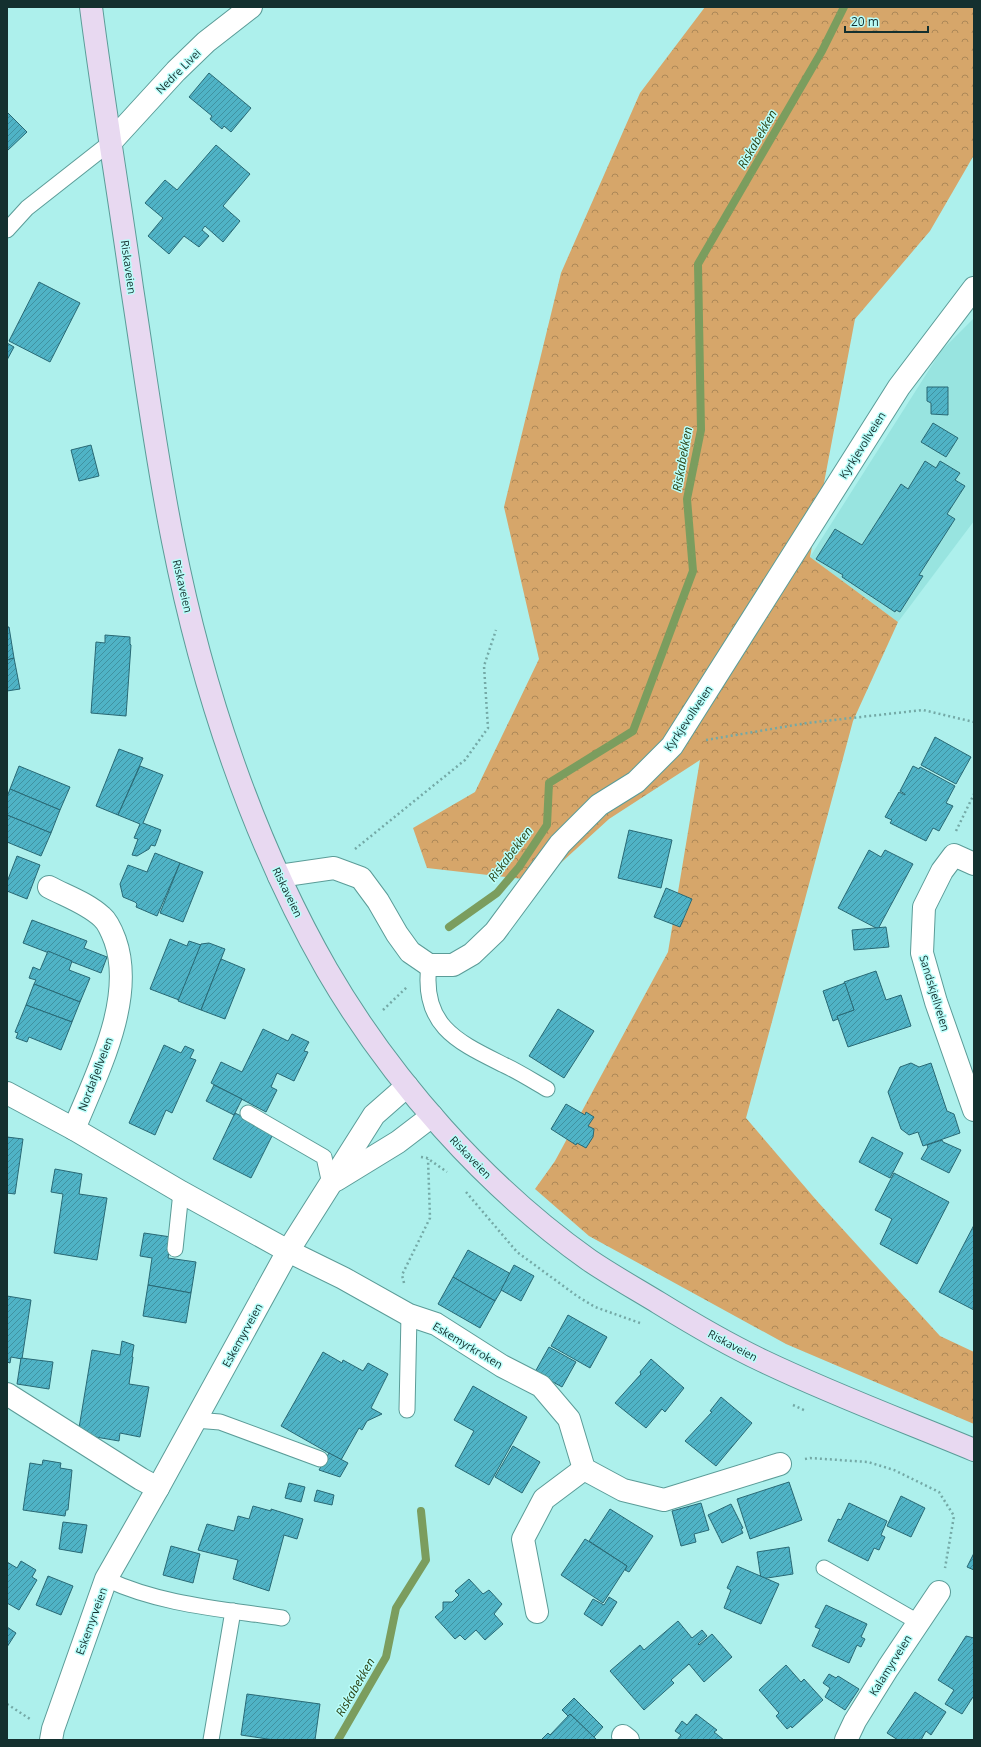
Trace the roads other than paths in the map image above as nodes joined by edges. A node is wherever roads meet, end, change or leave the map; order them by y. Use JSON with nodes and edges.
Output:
{"nodes":[{"id":1,"x":91,"y":7,"type":"edge"},
{"id":2,"x":251,"y":7,"type":"edge"},
{"id":3,"x":111,"y":142,"type":"junction"},
{"id":4,"x":7,"y":230,"type":"edge"},
{"id":5,"x":974,"y":288,"type":"edge"},
{"id":6,"x":974,"y":864,"type":"edge"},
{"id":7,"x":279,"y":876,"type":"junction"},
{"id":8,"x":49,"y":887,"type":"dead end"},
{"id":9,"x":429,"y":966,"type":"junction"},
{"id":10,"x":407,"y":1086,"type":"junction"},
{"id":11,"x":547,"y":1089,"type":"dead end"},
{"id":12,"x":7,"y":1093,"type":"edge"},
{"id":13,"x":974,"y":1110,"type":"edge"},
{"id":14,"x":248,"y":1113,"type":"dead end"},
{"id":15,"x":432,"y":1116,"type":"junction"},
{"id":16,"x":74,"y":1129,"type":"junction"},
{"id":17,"x":330,"y":1184,"type":"junction"},
{"id":18,"x":181,"y":1192,"type":"junction"},
{"id":19,"x":175,"y":1249,"type":"dead end"},
{"id":20,"x":288,"y":1251,"type":"junction"},
{"id":21,"x":409,"y":1315,"type":"junction"},
{"id":22,"x":7,"y":1394,"type":"edge"},
{"id":23,"x":408,"y":1410,"type":"dead end"},
{"id":24,"x":196,"y":1420,"type":"junction"},
{"id":25,"x":974,"y":1450,"type":"edge"},
{"id":26,"x":320,"y":1458,"type":"dead end"},
{"id":27,"x":780,"y":1464,"type":"road end"},
{"id":28,"x":584,"y":1469,"type":"junction"},
{"id":29,"x":158,"y":1488,"type":"junction"},
{"id":30,"x":824,"y":1568,"type":"dead end"},
{"id":31,"x":106,"y":1579,"type":"junction"},
{"id":32,"x":939,"y":1592,"type":"road end"},
{"id":33,"x":233,"y":1611,"type":"junction"},
{"id":34,"x":537,"y":1612,"type":"dead end"},
{"id":35,"x":282,"y":1618,"type":"dead end"},
{"id":36,"x":918,"y":1622,"type":"junction"},
{"id":37,"x":51,"y":1740,"type":"edge"},
{"id":38,"x":211,"y":1740,"type":"edge"},
{"id":39,"x":846,"y":1740,"type":"edge"}],
"edges":[{"from":1,"to":3,"type":"main road","name":"Riskaveien"},
{"from":2,"to":3,"type":"street","name":"Nedre Livei"},
{"from":3,"to":4,"type":"lane"},
{"from":3,"to":7,"type":"main road","name":"Riskaveien"},
{"from":5,"to":9,"type":"street","name":"Kyrkjevollveien"},
{"from":6,"to":13,"type":"street","name":"Sandskjellveien"},
{"from":7,"to":9,"type":"street"},
{"from":7,"to":10,"type":"main road","name":"Riskaveien"},
{"from":8,"to":16,"type":"street","name":"Nordafjellveien"},
{"from":9,"to":11,"type":"lane"},
{"from":10,"to":15,"type":"main road","name":"Riskaveien"},
{"from":10,"to":17,"type":"street","name":"Eskemyrveien"},
{"from":12,"to":16,"type":"street"},
{"from":14,"to":17,"type":"lane"},
{"from":15,"to":17,"type":"street","name":"Eskemyrveien"},
{"from":15,"to":25,"type":"main road","name":"Riskaveien"},
{"from":16,"to":18,"type":"street"},
{"from":17,"to":20,"type":"street","name":"Eskemyrveien"},
{"from":18,"to":19,"type":"lane"},
{"from":18,"to":20,"type":"street"},
{"from":20,"to":21,"type":"street","name":"Eskemyrkroken"},
{"from":20,"to":24,"type":"street","name":"Eskemyrveien"},
{"from":21,"to":23,"type":"lane"},
{"from":21,"to":28,"type":"street","name":"Eskemyrkroken"},
{"from":22,"to":29,"type":"street"},
{"from":24,"to":26,"type":"lane"},
{"from":24,"to":29,"type":"street","name":"Eskemyrveien"},
{"from":27,"to":28,"type":"street"},
{"from":28,"to":34,"type":"street"},
{"from":29,"to":31,"type":"street","name":"Eskemyrveien"},
{"from":30,"to":36,"type":"lane"},
{"from":31,"to":33,"type":"lane"},
{"from":31,"to":37,"type":"street","name":"Eskemyrveien"},
{"from":32,"to":36,"type":"street","name":"Kalamyrveien"},
{"from":33,"to":35,"type":"lane"},
{"from":33,"to":38,"type":"lane"},
{"from":36,"to":39,"type":"street","name":"Kalamyrveien"}]}
